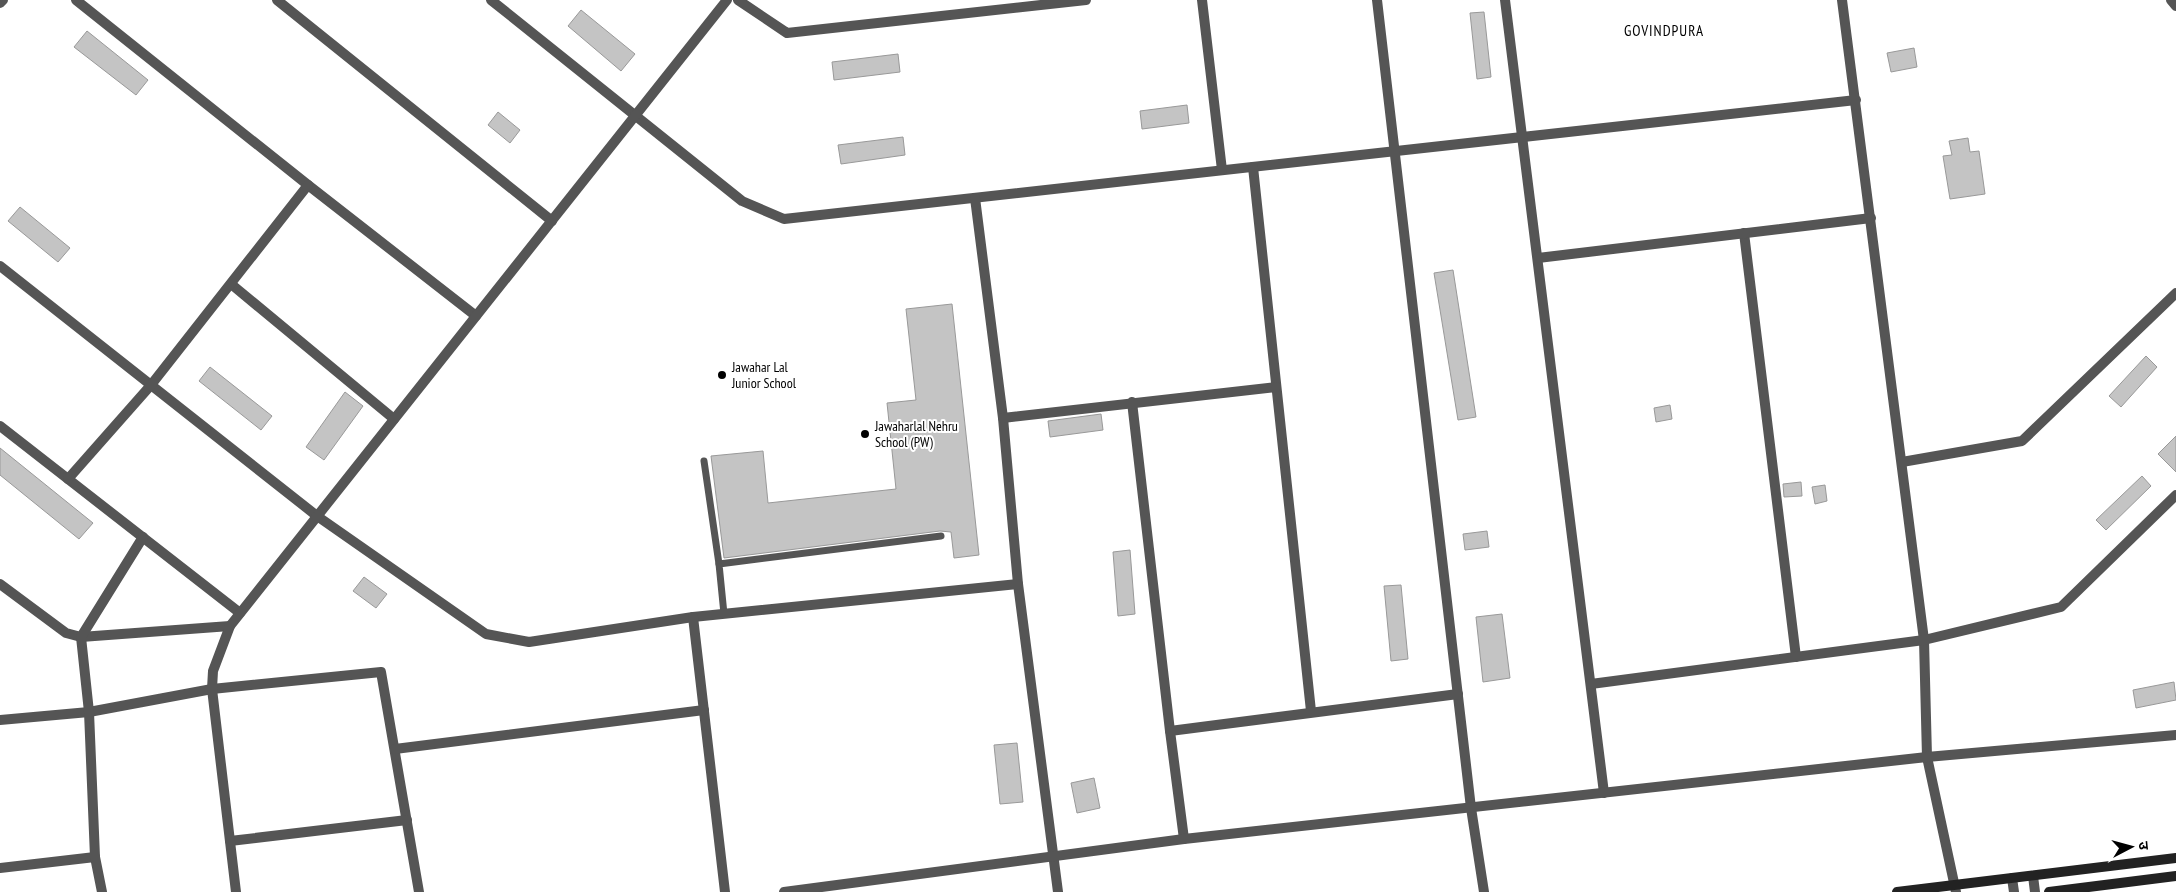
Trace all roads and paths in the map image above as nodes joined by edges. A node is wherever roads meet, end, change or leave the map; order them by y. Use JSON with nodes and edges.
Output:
{"nodes":[{"id":1,"x":3,"y":0,"type":"edge"},
{"id":2,"x":76,"y":0,"type":"edge"},
{"id":3,"x":277,"y":0,"type":"edge"},
{"id":4,"x":491,"y":0,"type":"edge"},
{"id":5,"x":727,"y":0,"type":"edge"},
{"id":6,"x":738,"y":0,"type":"edge"},
{"id":7,"x":1086,"y":0,"type":"edge"},
{"id":8,"x":1202,"y":0,"type":"edge"},
{"id":9,"x":1377,"y":0,"type":"edge"},
{"id":10,"x":1506,"y":0,"type":"edge"},
{"id":11,"x":1842,"y":0,"type":"edge"},
{"id":12,"x":2171,"y":0,"type":"edge"},
{"id":13,"x":0,"y":4,"type":"edge"},
{"id":14,"x":2176,"y":6,"type":"edge"},
{"id":15,"x":1856,"y":100,"type":"junction"},
{"id":16,"x":635,"y":116,"type":"junction"},
{"id":17,"x":1523,"y":137,"type":"junction"},
{"id":18,"x":1396,"y":151,"type":"junction"},
{"id":19,"x":1253,"y":167,"type":"junction"},
{"id":20,"x":1222,"y":170,"type":"junction"},
{"id":21,"x":308,"y":185,"type":"junction"},
{"id":22,"x":976,"y":198,"type":"junction"},
{"id":23,"x":1871,"y":218,"type":"junction"},
{"id":24,"x":552,"y":221,"type":"junction"},
{"id":25,"x":1744,"y":233,"type":"junction"},
{"id":26,"x":1538,"y":258,"type":"junction"},
{"id":27,"x":0,"y":266,"type":"edge"},
{"id":28,"x":231,"y":284,"type":"junction"},
{"id":29,"x":2176,"y":293,"type":"edge"},
{"id":30,"x":476,"y":316,"type":"junction"},
{"id":31,"x":151,"y":385,"type":"junction"},
{"id":32,"x":1276,"y":387,"type":"junction"},
{"id":33,"x":1132,"y":402,"type":"junction"},
{"id":34,"x":1003,"y":418,"type":"junction"},
{"id":35,"x":394,"y":419,"type":"junction"},
{"id":36,"x":0,"y":426,"type":"edge"},
{"id":37,"x":704,"y":461,"type":"dead end"},
{"id":38,"x":1902,"y":462,"type":"junction"},
{"id":39,"x":68,"y":479,"type":"junction"},
{"id":40,"x":2176,"y":495,"type":"edge"},
{"id":41,"x":317,"y":516,"type":"junction"},
{"id":42,"x":941,"y":536,"type":"dead end"},
{"id":43,"x":143,"y":537,"type":"junction"},
{"id":44,"x":719,"y":564,"type":"junction"},
{"id":45,"x":0,"y":584,"type":"edge"},
{"id":46,"x":1018,"y":584,"type":"junction"},
{"id":47,"x":240,"y":613,"type":"junction"},
{"id":48,"x":724,"y":614,"type":"junction"},
{"id":49,"x":693,"y":617,"type":"junction"},
{"id":50,"x":230,"y":626,"type":"junction"},
{"id":51,"x":81,"y":637,"type":"junction"},
{"id":52,"x":1924,"y":640,"type":"junction"},
{"id":53,"x":1796,"y":657,"type":"junction"},
{"id":54,"x":1591,"y":684,"type":"junction"},
{"id":55,"x":212,"y":689,"type":"junction"},
{"id":56,"x":1458,"y":694,"type":"junction"},
{"id":57,"x":704,"y":710,"type":"junction"},
{"id":58,"x":1310,"y":711,"type":"junction"},
{"id":59,"x":89,"y":712,"type":"junction"},
{"id":60,"x":0,"y":720,"type":"edge"},
{"id":61,"x":1170,"y":731,"type":"junction"},
{"id":62,"x":2176,"y":735,"type":"edge"},
{"id":63,"x":394,"y":749,"type":"junction"},
{"id":64,"x":1926,"y":757,"type":"junction"},
{"id":65,"x":1604,"y":794,"type":"junction"},
{"id":66,"x":1471,"y":808,"type":"junction"},
{"id":67,"x":407,"y":820,"type":"junction"},
{"id":68,"x":1184,"y":839,"type":"junction"},
{"id":69,"x":230,"y":841,"type":"junction"},
{"id":70,"x":95,"y":857,"type":"junction"},
{"id":71,"x":1054,"y":857,"type":"junction"},
{"id":72,"x":2176,"y":858,"type":"edge"},
{"id":73,"x":0,"y":868,"type":"edge"},
{"id":74,"x":2032,"y":876,"type":"junction"},
{"id":75,"x":2176,"y":876,"type":"edge"},
{"id":76,"x":2012,"y":878,"type":"junction"},
{"id":77,"x":1956,"y":889,"type":"edge"},
{"id":78,"x":102,"y":892,"type":"edge"},
{"id":79,"x":236,"y":892,"type":"edge"},
{"id":80,"x":419,"y":892,"type":"edge"},
{"id":81,"x":725,"y":892,"type":"edge"},
{"id":82,"x":784,"y":892,"type":"edge"},
{"id":83,"x":1058,"y":892,"type":"edge"},
{"id":84,"x":1484,"y":892,"type":"edge"},
{"id":85,"x":1897,"y":892,"type":"edge"},
{"id":86,"x":2014,"y":892,"type":"edge"},
{"id":87,"x":2035,"y":892,"type":"edge"},
{"id":88,"x":2049,"y":892,"type":"edge"}],
"edges":[{"from":1,"to":13,"type":"street"},
{"from":2,"to":21,"type":"street"},
{"from":3,"to":24,"type":"street"},
{"from":4,"to":16,"type":"street"},
{"from":5,"to":16,"type":"street"},
{"from":6,"to":7,"type":"street"},
{"from":8,"to":20,"type":"street"},
{"from":9,"to":18,"type":"street"},
{"from":10,"to":17,"type":"street"},
{"from":11,"to":15,"type":"street"},
{"from":12,"to":14,"type":"street"},
{"from":15,"to":17,"type":"street"},
{"from":15,"to":23,"type":"street"},
{"from":16,"to":22,"type":"street"},
{"from":16,"to":24,"type":"street"},
{"from":17,"to":18,"type":"street"},
{"from":17,"to":26,"type":"street"},
{"from":18,"to":19,"type":"street"},
{"from":18,"to":56,"type":"street"},
{"from":19,"to":20,"type":"street"},
{"from":19,"to":32,"type":"street"},
{"from":20,"to":22,"type":"street"},
{"from":21,"to":28,"type":"street"},
{"from":21,"to":30,"type":"street"},
{"from":22,"to":34,"type":"street"},
{"from":23,"to":25,"type":"street"},
{"from":23,"to":38,"type":"street"},
{"from":24,"to":30,"type":"street"},
{"from":25,"to":26,"type":"street"},
{"from":25,"to":53,"type":"street"},
{"from":26,"to":54,"type":"street"},
{"from":27,"to":31,"type":"street"},
{"from":28,"to":31,"type":"street"},
{"from":28,"to":35,"type":"street"},
{"from":29,"to":38,"type":"street"},
{"from":30,"to":35,"type":"street"},
{"from":31,"to":39,"type":"street"},
{"from":31,"to":41,"type":"street"},
{"from":32,"to":33,"type":"street"},
{"from":32,"to":58,"type":"street"},
{"from":33,"to":34,"type":"street"},
{"from":33,"to":61,"type":"street"},
{"from":34,"to":46,"type":"street"},
{"from":35,"to":41,"type":"street"},
{"from":36,"to":39,"type":"street"},
{"from":37,"to":44,"type":"lane"},
{"from":38,"to":52,"type":"street"},
{"from":39,"to":43,"type":"street"},
{"from":40,"to":52,"type":"street"},
{"from":41,"to":47,"type":"street"},
{"from":41,"to":49,"type":"street"},
{"from":42,"to":44,"type":"lane"},
{"from":43,"to":47,"type":"street"},
{"from":43,"to":51,"type":"street"},
{"from":44,"to":48,"type":"lane"},
{"from":45,"to":51,"type":"street"},
{"from":46,"to":48,"type":"street"},
{"from":46,"to":71,"type":"street"},
{"from":47,"to":50,"type":"street"},
{"from":48,"to":49,"type":"street"},
{"from":49,"to":57,"type":"street"},
{"from":50,"to":51,"type":"street"},
{"from":50,"to":55,"type":"street"},
{"from":51,"to":59,"type":"street"},
{"from":52,"to":53,"type":"street"},
{"from":52,"to":64,"type":"street"},
{"from":53,"to":54,"type":"street"},
{"from":54,"to":65,"type":"street"},
{"from":55,"to":59,"type":"street"},
{"from":55,"to":63,"type":"street"},
{"from":55,"to":69,"type":"street"},
{"from":56,"to":58,"type":"street"},
{"from":56,"to":66,"type":"street"},
{"from":57,"to":63,"type":"street"},
{"from":57,"to":81,"type":"street"},
{"from":58,"to":61,"type":"street"},
{"from":59,"to":60,"type":"street"},
{"from":59,"to":70,"type":"street"},
{"from":61,"to":68,"type":"street"},
{"from":62,"to":64,"type":"street"},
{"from":63,"to":67,"type":"street"},
{"from":64,"to":65,"type":"street"},
{"from":64,"to":77,"type":"street"},
{"from":65,"to":66,"type":"street"},
{"from":66,"to":68,"type":"street"},
{"from":66,"to":84,"type":"street"},
{"from":67,"to":69,"type":"street"},
{"from":67,"to":80,"type":"street"},
{"from":68,"to":71,"type":"street"},
{"from":69,"to":79,"type":"street"},
{"from":70,"to":73,"type":"street"},
{"from":70,"to":78,"type":"street"},
{"from":71,"to":82,"type":"street"},
{"from":71,"to":83,"type":"street"},
{"from":72,"to":74,"type":"street"},
{"from":74,"to":76,"type":"street"},
{"from":74,"to":87,"type":"street"},
{"from":75,"to":88,"type":"street"},
{"from":76,"to":77,"type":"street"},
{"from":76,"to":86,"type":"street"},
{"from":77,"to":85,"type":"street"}]}
